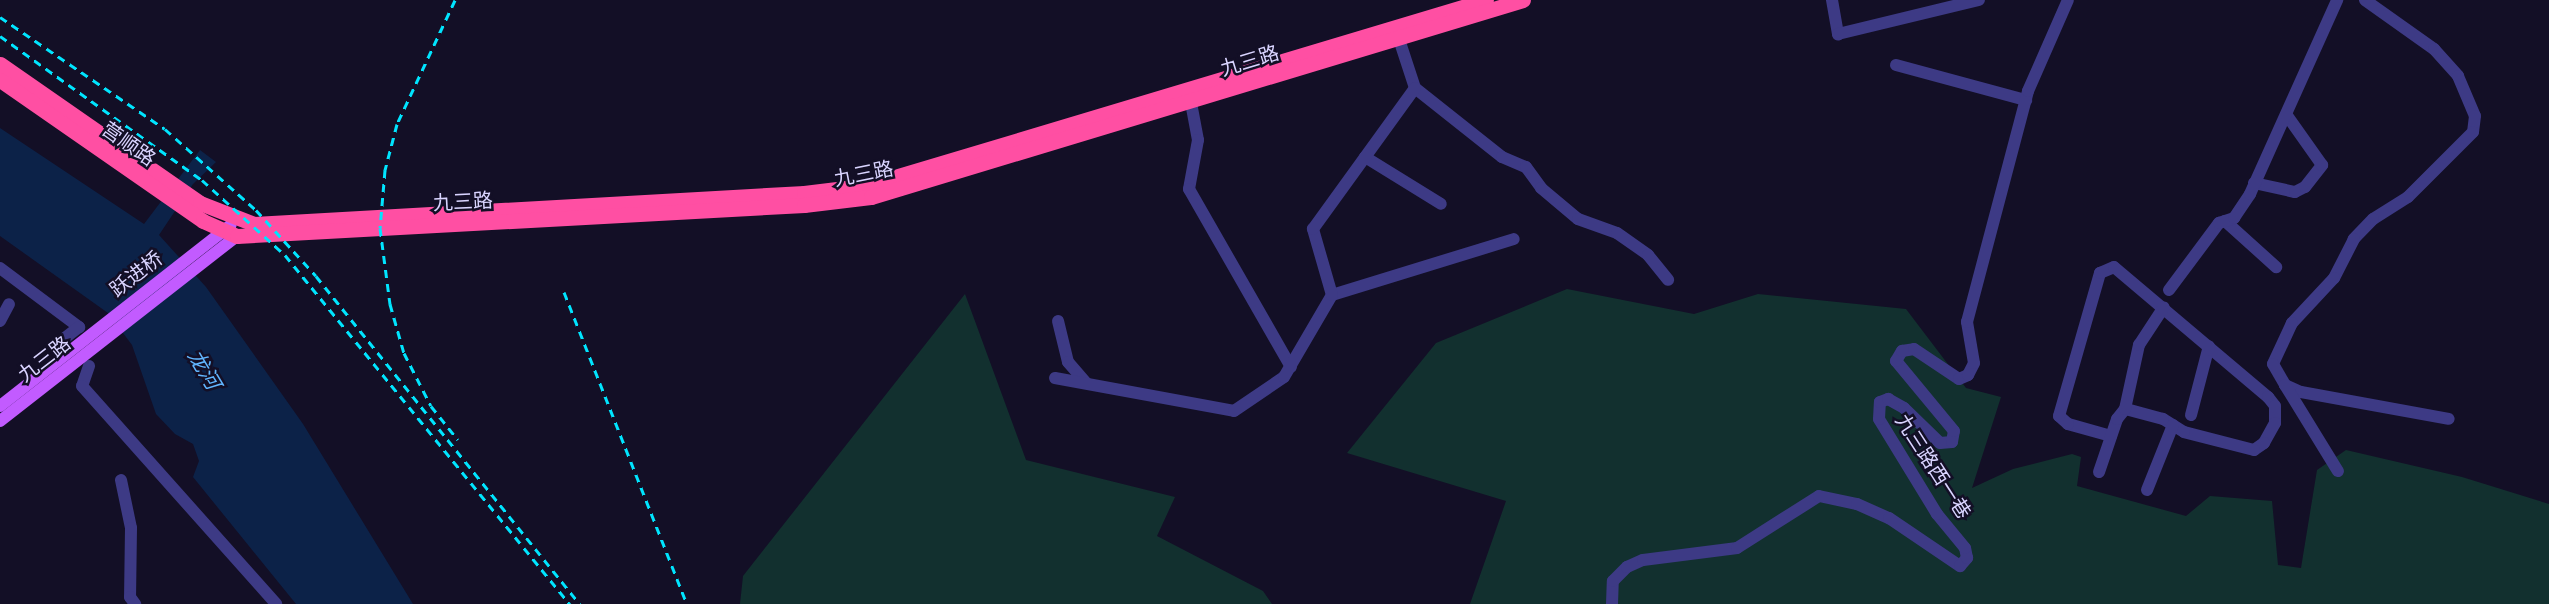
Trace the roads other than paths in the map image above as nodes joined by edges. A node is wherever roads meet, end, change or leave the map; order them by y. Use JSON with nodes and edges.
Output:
{"nodes":[{"id":1,"x":1486,"y":0,"type":"edge"},
{"id":2,"x":1523,"y":0,"type":"edge"},
{"id":3,"x":1832,"y":0,"type":"edge"},
{"id":4,"x":1979,"y":0,"type":"edge"},
{"id":5,"x":2068,"y":0,"type":"edge"},
{"id":6,"x":2337,"y":0,"type":"edge"},
{"id":7,"x":2365,"y":0,"type":"edge"},
{"id":8,"x":1397,"y":33,"type":"junction"},
{"id":9,"x":0,"y":64,"type":"edge"},
{"id":10,"x":1896,"y":65,"type":"dead end"},
{"id":11,"x":0,"y":80,"type":"edge"},
{"id":12,"x":1414,"y":88,"type":"junction"},
{"id":13,"x":1190,"y":95,"type":"junction"},
{"id":14,"x":2026,"y":100,"type":"junction"},
{"id":15,"x":2286,"y":114,"type":"junction"},
{"id":16,"x":1365,"y":157,"type":"junction"},
{"id":17,"x":2254,"y":183,"type":"junction"},
{"id":18,"x":166,"y":188,"type":"junction"},
{"id":19,"x":1440,"y":204,"type":"dead end"},
{"id":20,"x":2225,"y":221,"type":"junction"},
{"id":21,"x":233,"y":229,"type":"junction"},
{"id":22,"x":1514,"y":239,"type":"dead end"},
{"id":23,"x":2276,"y":267,"type":"dead end"},
{"id":24,"x":0,"y":268,"type":"edge"},
{"id":25,"x":1668,"y":280,"type":"dead end"},
{"id":26,"x":2169,"y":290,"type":"dead end"},
{"id":27,"x":1332,"y":295,"type":"junction"},
{"id":28,"x":9,"y":304,"type":"dead end"},
{"id":29,"x":2164,"y":307,"type":"junction"},
{"id":30,"x":0,"y":321,"type":"edge"},
{"id":31,"x":1058,"y":321,"type":"dead end"},
{"id":32,"x":111,"y":327,"type":"junction"},
{"id":33,"x":64,"y":338,"type":"dead end"},
{"id":34,"x":2209,"y":346,"type":"junction"},
{"id":35,"x":89,"y":366,"type":"dead end"},
{"id":36,"x":1292,"y":367,"type":"junction"},
{"id":37,"x":1055,"y":378,"type":"dead end"},
{"id":38,"x":1086,"y":383,"type":"junction"},
{"id":39,"x":2285,"y":385,"type":"junction"},
{"id":40,"x":2294,"y":399,"type":"junction"},
{"id":41,"x":0,"y":406,"type":"edge"},
{"id":42,"x":2274,"y":406,"type":"junction"},
{"id":43,"x":2125,"y":409,"type":"junction"},
{"id":44,"x":2191,"y":416,"type":"dead end"},
{"id":45,"x":2449,"y":419,"type":"dead end"},
{"id":46,"x":0,"y":421,"type":"edge"},
{"id":47,"x":2172,"y":425,"type":"junction"},
{"id":48,"x":2111,"y":436,"type":"junction"},
{"id":49,"x":2338,"y":471,"type":"dead end"},
{"id":50,"x":2099,"y":472,"type":"dead end"},
{"id":51,"x":121,"y":480,"type":"dead end"},
{"id":52,"x":2147,"y":490,"type":"dead end"},
{"id":53,"x":135,"y":604,"type":"edge"},
{"id":54,"x":276,"y":604,"type":"edge"},
{"id":55,"x":1612,"y":604,"type":"edge"}],
"edges":[{"from":1,"to":8,"type":"highway","name":"九三路"},
{"from":2,"to":8,"type":"highway","name":"九三路"},
{"from":3,"to":4,"type":"street"},
{"from":5,"to":14,"type":"street","name":"九三路西一巷"},
{"from":6,"to":15,"type":"street"},
{"from":7,"to":39,"type":"street"},
{"from":8,"to":12,"type":"street"},
{"from":8,"to":13,"type":"highway","name":"九三路"},
{"from":9,"to":18,"type":"highway","name":"营顺路"},
{"from":10,"to":14,"type":"street"},
{"from":11,"to":18,"type":"highway","name":"营顺路"},
{"from":12,"to":16,"type":"street"},
{"from":12,"to":25,"type":"street"},
{"from":13,"to":21,"type":"highway","name":"九三路"},
{"from":13,"to":36,"type":"street"},
{"from":14,"to":55,"type":"street","name":"九三路西一巷"},
{"from":15,"to":17,"type":"street"},
{"from":15,"to":17,"type":"street"},
{"from":16,"to":19,"type":"street"},
{"from":16,"to":27,"type":"street"},
{"from":17,"to":20,"type":"street"},
{"from":18,"to":21,"type":"highway","name":"营顺路"},
{"from":20,"to":23,"type":"street"},
{"from":20,"to":26,"type":"street"},
{"from":21,"to":32,"type":"main road","name":"跃进桥"},
{"from":22,"to":27,"type":"street"},
{"from":24,"to":33,"type":"street"},
{"from":27,"to":36,"type":"street"},
{"from":28,"to":30,"type":"street"},
{"from":29,"to":34,"type":"street"},
{"from":29,"to":43,"type":"street"},
{"from":29,"to":48,"type":"street"},
{"from":31,"to":38,"type":"street"},
{"from":32,"to":41,"type":"main road","name":"九三路"},
{"from":32,"to":46,"type":"main road","name":"九三路"},
{"from":34,"to":42,"type":"street"},
{"from":34,"to":44,"type":"street"},
{"from":35,"to":54,"type":"street"},
{"from":36,"to":38,"type":"street"},
{"from":37,"to":38,"type":"street"},
{"from":39,"to":40,"type":"street"},
{"from":39,"to":45,"type":"street"},
{"from":40,"to":42,"type":"street"},
{"from":40,"to":49,"type":"street"},
{"from":42,"to":47,"type":"street"},
{"from":43,"to":47,"type":"street"},
{"from":43,"to":48,"type":"street"},
{"from":47,"to":52,"type":"street"},
{"from":48,"to":50,"type":"street"},
{"from":51,"to":53,"type":"street"}]}
